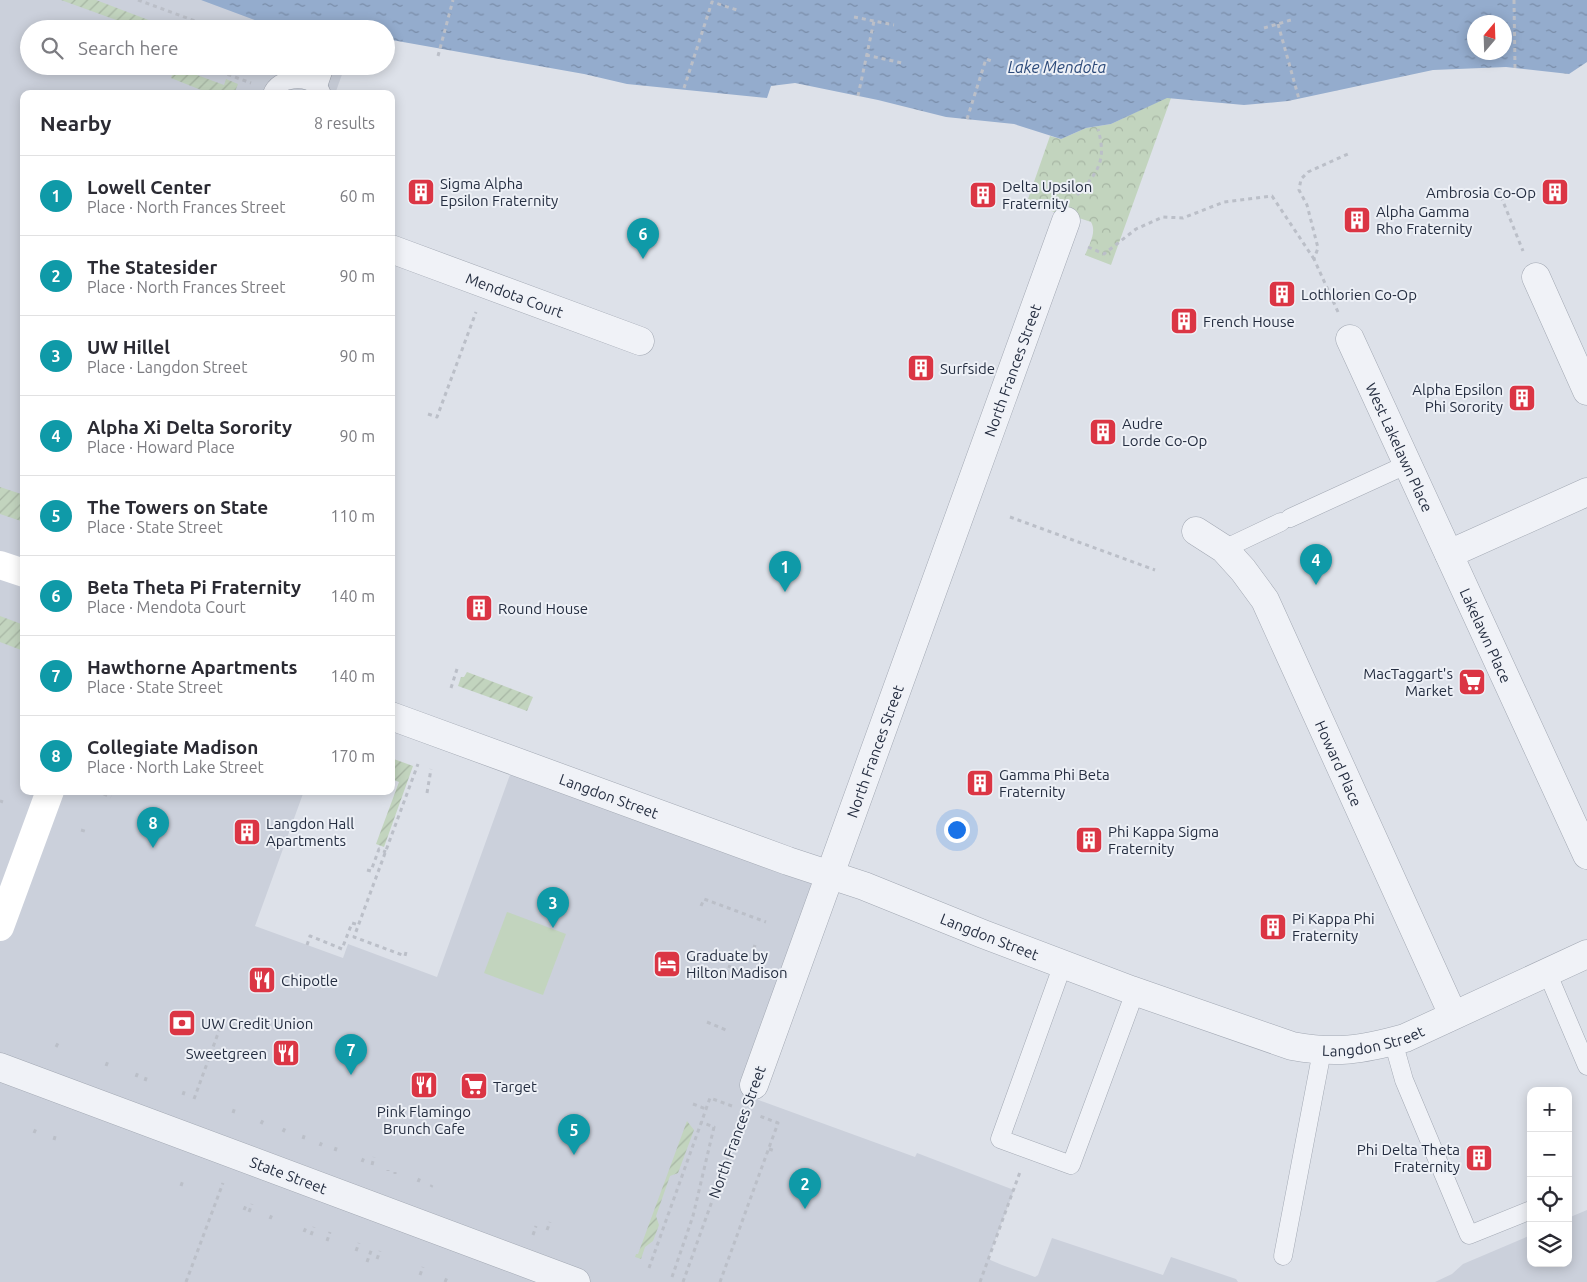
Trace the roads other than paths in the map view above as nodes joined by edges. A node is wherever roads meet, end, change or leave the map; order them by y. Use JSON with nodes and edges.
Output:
{"nodes":[{"id":1,"x":323,"y":75,"type":"edge"},
{"id":2,"x":274,"y":90,"type":"edge"},
{"id":3,"x":320,"y":90,"type":"edge"},
{"id":4,"x":1066,"y":221,"type":"road end"},
{"id":5,"x":395,"y":250,"type":"edge"},
{"id":6,"x":1530,"y":267,"type":"road end"},
{"id":7,"x":1350,"y":339,"type":"dead end"},
{"id":8,"x":640,"y":341,"type":"dead end"},
{"id":9,"x":1587,"y":391,"type":"edge"},
{"id":10,"x":1408,"y":464,"type":"junction"},
{"id":11,"x":1587,"y":492,"type":"edge"},
{"id":12,"x":1196,"y":531,"type":"dead end"},
{"id":13,"x":1224,"y":549,"type":"junction"},
{"id":14,"x":1449,"y":554,"type":"junction"},
{"id":15,"x":0,"y":565,"type":"edge"},
{"id":16,"x":20,"y":572,"type":"edge"},
{"id":17,"x":395,"y":717,"type":"edge"},
{"id":18,"x":49,"y":795,"type":"edge"},
{"id":19,"x":1587,"y":855,"type":"edge"},
{"id":20,"x":829,"y":875,"type":"junction"},
{"id":21,"x":0,"y":927,"type":"edge"},
{"id":22,"x":1587,"y":954,"type":"edge"},
{"id":23,"x":1063,"y":964,"type":"junction"},
{"id":24,"x":1547,"y":972,"type":"junction"},
{"id":25,"x":1135,"y":992,"type":"junction"},
{"id":26,"x":1453,"y":1015,"type":"junction"},
{"id":27,"x":1393,"y":1041,"type":"junction"},
{"id":28,"x":1322,"y":1051,"type":"junction"},
{"id":29,"x":1587,"y":1066,"type":"edge"},
{"id":30,"x":0,"y":1067,"type":"edge"},
{"id":31,"x":754,"y":1085,"type":"road end"},
{"id":32,"x":1527,"y":1212,"type":"edge"},
{"id":33,"x":1283,"y":1256,"type":"dead end"},
{"id":34,"x":576,"y":1282,"type":"edge"}],
"edges":[{"from":1,"to":3,"type":"lane"},
{"from":2,"to":3,"type":"lane"},
{"from":4,"to":20,"type":"street","name":"North Frances Street"},
{"from":5,"to":8,"type":"street","name":"Mendota Court"},
{"from":6,"to":9,"type":"street"},
{"from":7,"to":10,"type":"street","name":"West Lakelawn Place"},
{"from":10,"to":13,"type":"lane"},
{"from":10,"to":14,"type":"street","name":"West Lakelawn Place"},
{"from":11,"to":14,"type":"street"},
{"from":12,"to":13,"type":"street","name":"Howard Place"},
{"from":13,"to":26,"type":"street","name":"Howard Place"},
{"from":14,"to":19,"type":"street","name":"Lakelawn Place"},
{"from":15,"to":16,"type":"street"},
{"from":17,"to":20,"type":"street","name":"Langdon Street"},
{"from":18,"to":21,"type":"street"},
{"from":20,"to":23,"type":"street","name":"Langdon Street"},
{"from":20,"to":31,"type":"street","name":"North Frances Street"},
{"from":22,"to":24,"type":"street","name":"Langdon Street"},
{"from":23,"to":25,"type":"street","name":"Langdon Street"},
{"from":23,"to":25,"type":"lane"},
{"from":24,"to":26,"type":"street","name":"Langdon Street"},
{"from":24,"to":29,"type":"lane"},
{"from":25,"to":28,"type":"street","name":"Langdon Street"},
{"from":26,"to":27,"type":"street","name":"Langdon Street"},
{"from":27,"to":28,"type":"street","name":"Langdon Street"},
{"from":27,"to":32,"type":"lane"},
{"from":28,"to":33,"type":"lane"},
{"from":30,"to":34,"type":"street","name":"State Street"}]}
